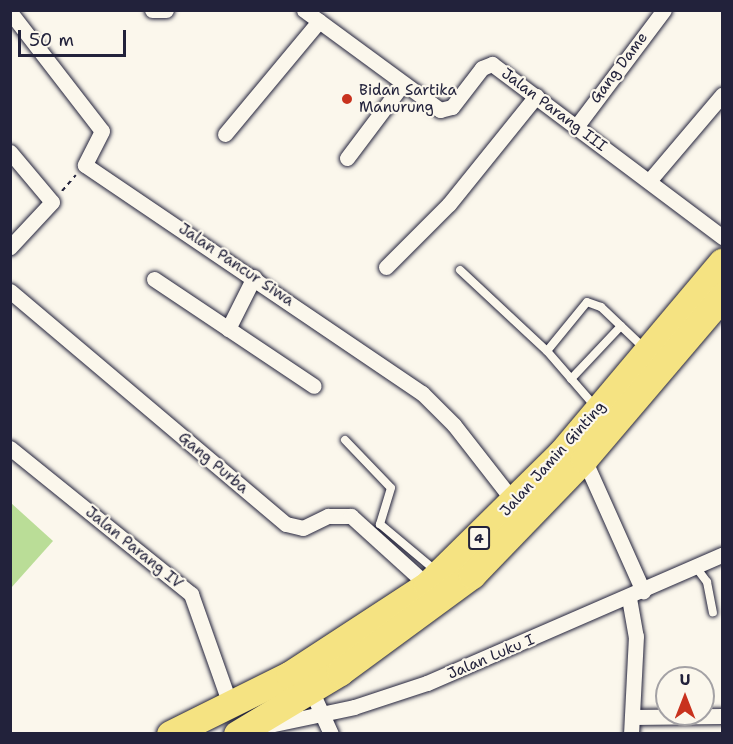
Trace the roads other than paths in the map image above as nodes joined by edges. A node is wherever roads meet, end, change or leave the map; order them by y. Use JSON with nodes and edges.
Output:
{"nodes":[{"id":1,"x":152,"y":10,"type":"edge"},
{"id":2,"x":166,"y":10,"type":"edge"},
{"id":3,"x":664,"y":10,"type":"edge"},
{"id":4,"x":10,"y":12,"type":"edge"},
{"id":5,"x":312,"y":14,"type":"edge"},
{"id":6,"x":402,"y":85,"type":"junction"},
{"id":7,"x":723,"y":95,"type":"edge"},
{"id":8,"x":536,"y":96,"type":"junction"},
{"id":9,"x":576,"y":127,"type":"junction"},
{"id":10,"x":225,"y":134,"type":"dead end"},
{"id":11,"x":10,"y":152,"type":"edge"},
{"id":12,"x":348,"y":158,"type":"dead end"},
{"id":13,"x":649,"y":181,"type":"junction"},
{"id":14,"x":723,"y":237,"type":"edge"},
{"id":15,"x":10,"y":247,"type":"edge"},
{"id":16,"x":723,"y":262,"type":"edge"},
{"id":17,"x":386,"y":267,"type":"dead end"},
{"id":18,"x":460,"y":270,"type":"dead end"},
{"id":19,"x":254,"y":277,"type":"junction"},
{"id":20,"x":154,"y":279,"type":"dead end"},
{"id":21,"x":10,"y":291,"type":"edge"},
{"id":22,"x":723,"y":297,"type":"edge"},
{"id":23,"x":621,"y":326,"type":"junction"},
{"id":24,"x":228,"y":328,"type":"junction"},
{"id":25,"x":547,"y":351,"type":"junction"},
{"id":26,"x":647,"y":352,"type":"junction"},
{"id":27,"x":572,"y":379,"type":"junction"},
{"id":28,"x":314,"y":386,"type":"dead end"},
{"id":29,"x":599,"y":410,"type":"junction"},
{"id":30,"x":345,"y":440,"type":"dead end"},
{"id":31,"x":10,"y":448,"type":"edge"},
{"id":32,"x":584,"y":459,"type":"junction"},
{"id":33,"x":515,"y":504,"type":"junction"},
{"id":34,"x":723,"y":555,"type":"edge"},
{"id":35,"x":695,"y":566,"type":"junction"},
{"id":36,"x":433,"y":579,"type":"junction"},
{"id":37,"x":636,"y":595,"type":"junction"},
{"id":38,"x":714,"y":612,"type":"dead end"},
{"id":39,"x":317,"y":702,"type":"junction"},
{"id":40,"x":231,"y":707,"type":"junction"},
{"id":41,"x":723,"y":716,"type":"edge"},
{"id":42,"x":632,"y":717,"type":"junction"},
{"id":43,"x":242,"y":731,"type":"edge"},
{"id":44,"x":170,"y":734,"type":"edge"},
{"id":45,"x":331,"y":734,"type":"edge"},
{"id":46,"x":631,"y":734,"type":"edge"}],
"edges":[{"from":1,"to":2,"type":"street"},
{"from":3,"to":9,"type":"street","name":"Gang Dame"},
{"from":4,"to":19,"type":"street","name":"Jalan Pancur Siwa"},
{"from":5,"to":6,"type":"street","name":"Jalan Parang III"},
{"from":5,"to":10,"type":"street"},
{"from":6,"to":8,"type":"street","name":"Jalan Parang III"},
{"from":6,"to":12,"type":"street"},
{"from":7,"to":13,"type":"street"},
{"from":8,"to":9,"type":"street","name":"Jalan Parang III"},
{"from":8,"to":17,"type":"street"},
{"from":9,"to":13,"type":"street","name":"Jalan Parang III"},
{"from":11,"to":15,"type":"street"},
{"from":13,"to":14,"type":"street","name":"Jalan Parang III"},
{"from":16,"to":26,"type":"highway","name":"Jalan Jamin Ginting","number":"4"},
{"from":18,"to":25,"type":"lane"},
{"from":19,"to":24,"type":"street"},
{"from":19,"to":33,"type":"street","name":"Jalan Pancur Siwa"},
{"from":20,"to":24,"type":"street"},
{"from":21,"to":36,"type":"street","name":"Gang Purba"},
{"from":22,"to":32,"type":"highway","name":"Jalan Jamin Ginting","number":"4"},
{"from":23,"to":25,"type":"lane"},
{"from":23,"to":26,"type":"lane"},
{"from":23,"to":27,"type":"lane"},
{"from":24,"to":28,"type":"street"},
{"from":25,"to":27,"type":"lane"},
{"from":26,"to":29,"type":"highway","name":"Jalan Jamin Ginting","number":"4"},
{"from":27,"to":29,"type":"lane"},
{"from":29,"to":33,"type":"highway","name":"Jalan Jamin Ginting","number":"4"},
{"from":30,"to":36,"type":"lane"},
{"from":31,"to":40,"type":"street","name":"Jalan Parang IV"},
{"from":32,"to":37,"type":"street"},
{"from":32,"to":39,"type":"highway","name":"Jalan Jamin Ginting","number":"4"},
{"from":33,"to":36,"type":"highway","name":"Jalan Jamin Ginting","number":"4"},
{"from":34,"to":35,"type":"street","name":"Jalan Luku I"},
{"from":35,"to":37,"type":"street","name":"Jalan Luku I"},
{"from":35,"to":38,"type":"lane"},
{"from":36,"to":40,"type":"highway","name":"Jalan Jamin Ginting","number":"4"},
{"from":37,"to":39,"type":"street","name":"Jalan Luku I"},
{"from":37,"to":42,"type":"street"},
{"from":39,"to":43,"type":"highway","name":"Jalan Jamin Ginting","number":"4"},
{"from":39,"to":45,"type":"street"},
{"from":40,"to":44,"type":"highway","name":"Jalan Jamin Ginting","number":"4"},
{"from":41,"to":42,"type":"street"},
{"from":42,"to":46,"type":"street"}]}
